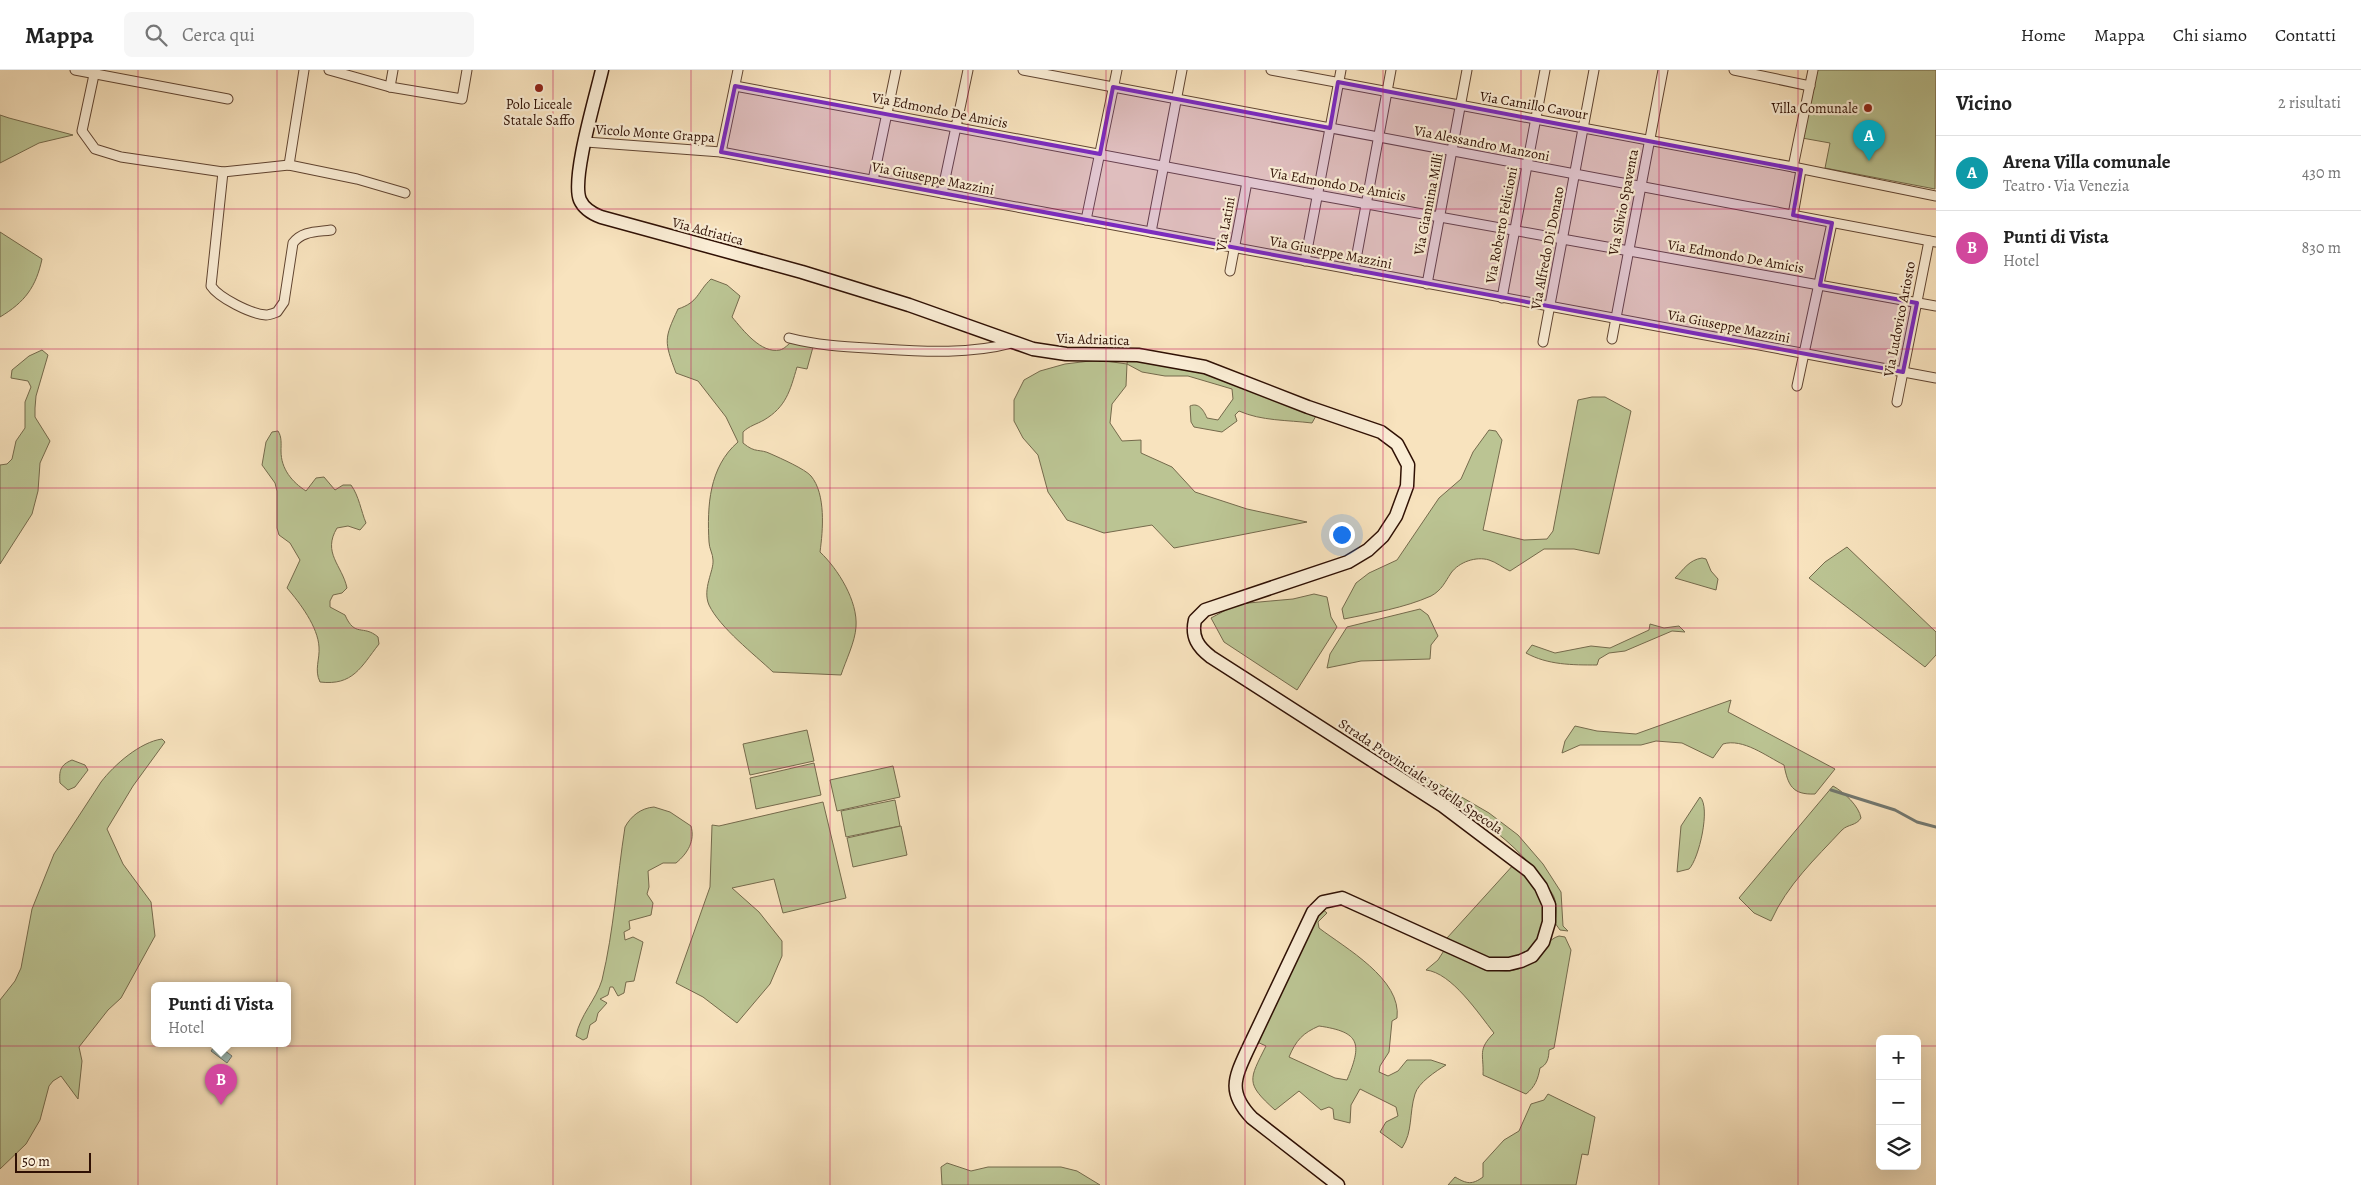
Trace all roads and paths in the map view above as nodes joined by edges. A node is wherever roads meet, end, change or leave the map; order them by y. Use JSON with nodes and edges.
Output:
{"nodes":[{"id":1,"x":74,"y":70,"type":"edge"},
{"id":2,"x":304,"y":70,"type":"edge"},
{"id":3,"x":329,"y":70,"type":"edge"},
{"id":4,"x":393,"y":70,"type":"edge"},
{"id":5,"x":467,"y":70,"type":"edge"},
{"id":6,"x":602,"y":70,"type":"edge"},
{"id":7,"x":738,"y":70,"type":"edge"},
{"id":8,"x":896,"y":70,"type":"edge"},
{"id":9,"x":968,"y":70,"type":"edge"},
{"id":10,"x":1023,"y":70,"type":"edge"},
{"id":11,"x":1117,"y":70,"type":"edge"},
{"id":12,"x":1182,"y":70,"type":"edge"},
{"id":13,"x":1271,"y":70,"type":"edge"},
{"id":14,"x":1341,"y":70,"type":"edge"},
{"id":15,"x":1391,"y":70,"type":"edge"},
{"id":16,"x":1468,"y":70,"type":"edge"},
{"id":17,"x":1545,"y":70,"type":"edge"},
{"id":18,"x":1594,"y":70,"type":"edge"},
{"id":19,"x":1663,"y":70,"type":"edge"},
{"id":20,"x":1734,"y":70,"type":"edge"},
{"id":21,"x":1813,"y":70,"type":"edge"},
{"id":22,"x":95,"y":72,"type":"edge"},
{"id":23,"x":1338,"y":82,"type":"junction"},
{"id":24,"x":735,"y":86,"type":"junction"},
{"id":25,"x":1810,"y":86,"type":"junction"},
{"id":26,"x":390,"y":87,"type":"junction"},
{"id":27,"x":1113,"y":87,"type":"junction"},
{"id":28,"x":1387,"y":91,"type":"junction"},
{"id":29,"x":228,"y":99,"type":"dead end"},
{"id":30,"x":1177,"y":99,"type":"junction"},
{"id":31,"x":1461,"y":105,"type":"junction"},
{"id":32,"x":887,"y":115,"type":"junction"},
{"id":33,"x":1535,"y":119,"type":"junction"},
{"id":34,"x":956,"y":127,"type":"junction"},
{"id":35,"x":1330,"y":128,"type":"junction"},
{"id":36,"x":1583,"y":128,"type":"junction"},
{"id":37,"x":1378,"y":137,"type":"junction"},
{"id":38,"x":1649,"y":140,"type":"junction"},
{"id":39,"x":586,"y":142,"type":"junction"},
{"id":40,"x":1452,"y":151,"type":"junction"},
{"id":41,"x":721,"y":152,"type":"junction"},
{"id":42,"x":1100,"y":154,"type":"junction"},
{"id":43,"x":288,"y":165,"type":"junction"},
{"id":44,"x":1527,"y":165,"type":"junction"},
{"id":45,"x":1164,"y":166,"type":"junction"},
{"id":46,"x":1797,"y":168,"type":"junction"},
{"id":47,"x":223,"y":172,"type":"junction"},
{"id":48,"x":1575,"y":174,"type":"junction"},
{"id":49,"x":873,"y":180,"type":"junction"},
{"id":50,"x":1246,"y":182,"type":"junction"},
{"id":51,"x":1640,"y":186,"type":"junction"},
{"id":52,"x":405,"y":193,"type":"dead end"},
{"id":53,"x":942,"y":193,"type":"junction"},
{"id":54,"x":1317,"y":195,"type":"junction"},
{"id":55,"x":1936,"y":196,"type":"edge"},
{"id":56,"x":1366,"y":204,"type":"junction"},
{"id":57,"x":1793,"y":215,"type":"junction"},
{"id":58,"x":1440,"y":216,"type":"junction"},
{"id":59,"x":1086,"y":220,"type":"junction"},
{"id":60,"x":1832,"y":223,"type":"junction"},
{"id":61,"x":331,"y":230,"type":"dead end"},
{"id":62,"x":1514,"y":230,"type":"junction"},
{"id":63,"x":1151,"y":232,"type":"junction"},
{"id":64,"x":1563,"y":238,"type":"junction"},
{"id":65,"x":1932,"y":242,"type":"edge"},
{"id":66,"x":1234,"y":248,"type":"junction"},
{"id":67,"x":1628,"y":250,"type":"junction"},
{"id":68,"x":1305,"y":261,"type":"junction"},
{"id":69,"x":1354,"y":270,"type":"junction"},
{"id":70,"x":1230,"y":271,"type":"dead end"},
{"id":71,"x":1427,"y":284,"type":"junction"},
{"id":72,"x":1820,"y":285,"type":"junction"},
{"id":73,"x":1502,"y":298,"type":"junction"},
{"id":74,"x":1917,"y":303,"type":"junction"},
{"id":75,"x":1550,"y":306,"type":"junction"},
{"id":76,"x":1936,"y":306,"type":"edge"},
{"id":77,"x":1615,"y":319,"type":"junction"},
{"id":78,"x":789,"y":338,"type":"dead end"},
{"id":79,"x":1612,"y":339,"type":"dead end"},
{"id":80,"x":1542,"y":342,"type":"dead end"},
{"id":81,"x":1012,"y":343,"type":"junction"},
{"id":82,"x":1804,"y":354,"type":"junction"},
{"id":83,"x":1903,"y":372,"type":"junction"},
{"id":84,"x":1936,"y":378,"type":"edge"},
{"id":85,"x":1798,"y":386,"type":"dead end"},
{"id":86,"x":1897,"y":402,"type":"dead end"},
{"id":87,"x":1208,"y":655,"type":"joint"},
{"id":88,"x":1338,"y":1185,"type":"edge"}],
"edges":[{"from":1,"to":22,"type":"street"},
{"from":2,"to":43,"type":"street"},
{"from":3,"to":26,"type":"street"},
{"from":4,"to":26,"type":"street"},
{"from":5,"to":26,"type":"street"},
{"from":6,"to":39,"type":"main road","name":"Via Adriatica"},
{"from":7,"to":24,"type":"street"},
{"from":8,"to":32,"type":"street"},
{"from":9,"to":34,"type":"street"},
{"from":10,"to":27,"type":"street","name":"Via Alessandro Manzoni"},
{"from":11,"to":27,"type":"street"},
{"from":12,"to":30,"type":"street"},
{"from":13,"to":23,"type":"street","name":"Via Camillo Cavour"},
{"from":14,"to":23,"type":"street"},
{"from":15,"to":28,"type":"street"},
{"from":16,"to":31,"type":"street","name":"Via Giannina Milli"},
{"from":17,"to":33,"type":"street","name":"Via Roberto Felicioni"},
{"from":18,"to":36,"type":"street","name":"Via Alfredo Di Donato"},
{"from":19,"to":38,"type":"street","name":"Via Silvio Spaventa"},
{"from":20,"to":25,"type":"street"},
{"from":21,"to":25,"type":"street"},
{"from":22,"to":29,"type":"street"},
{"from":22,"to":47,"type":"street"},
{"from":23,"to":28,"type":"street","name":"Via Camillo Cavour"},
{"from":23,"to":35,"type":"street"},
{"from":24,"to":32,"type":"street","name":"Via Edmondo De Amicis"},
{"from":24,"to":41,"type":"street"},
{"from":25,"to":46,"type":"street"},
{"from":27,"to":30,"type":"street","name":"Via Alessandro Manzoni"},
{"from":27,"to":42,"type":"street"},
{"from":28,"to":31,"type":"street","name":"Via Camillo Cavour"},
{"from":28,"to":37,"type":"street"},
{"from":30,"to":35,"type":"street","name":"Via Alessandro Manzoni"},
{"from":30,"to":45,"type":"street"},
{"from":31,"to":33,"type":"street","name":"Via Camillo Cavour"},
{"from":31,"to":40,"type":"street","name":"Via Giannina Milli"},
{"from":32,"to":34,"type":"street","name":"Via Edmondo De Amicis"},
{"from":32,"to":49,"type":"street"},
{"from":33,"to":36,"type":"street","name":"Via Camillo Cavour"},
{"from":33,"to":44,"type":"street","name":"Via Roberto Felicioni"},
{"from":34,"to":42,"type":"street","name":"Via Edmondo De Amicis"},
{"from":34,"to":53,"type":"street"},
{"from":35,"to":37,"type":"street","name":"Via Alessandro Manzoni"},
{"from":35,"to":54,"type":"street"},
{"from":36,"to":38,"type":"street","name":"Via Camillo Cavour"},
{"from":36,"to":48,"type":"street","name":"Via Alfredo Di Donato"},
{"from":37,"to":40,"type":"street","name":"Via Alessandro Manzoni"},
{"from":37,"to":56,"type":"street"},
{"from":38,"to":46,"type":"street","name":"Via Camillo Cavour"},
{"from":38,"to":51,"type":"street","name":"Via Silvio Spaventa"},
{"from":39,"to":41,"type":"street","name":"Vicolo Monte Grappa"},
{"from":39,"to":81,"type":"main road","name":"Via Adriatica"},
{"from":40,"to":44,"type":"street","name":"Via Alessandro Manzoni"},
{"from":40,"to":58,"type":"street","name":"Via Giannina Milli"},
{"from":41,"to":49,"type":"street","name":"Via Giuseppe Mazzini"},
{"from":42,"to":45,"type":"street","name":"Via Edmondo De Amicis"},
{"from":42,"to":59,"type":"street"},
{"from":43,"to":47,"type":"street"},
{"from":43,"to":52,"type":"street"},
{"from":44,"to":48,"type":"street","name":"Via Alessandro Manzoni"},
{"from":44,"to":62,"type":"street","name":"Via Roberto Felicioni"},
{"from":45,"to":50,"type":"street","name":"Via Edmondo De Amicis"},
{"from":45,"to":63,"type":"street"},
{"from":46,"to":55,"type":"street","name":"Via Camillo Cavour"},
{"from":46,"to":57,"type":"street"},
{"from":47,"to":61,"type":"street"},
{"from":48,"to":51,"type":"street","name":"Via Alessandro Manzoni"},
{"from":48,"to":64,"type":"street","name":"Via Alfredo Di Donato"},
{"from":49,"to":53,"type":"street","name":"Via Giuseppe Mazzini"},
{"from":50,"to":54,"type":"street","name":"Via Edmondo De Amicis"},
{"from":50,"to":66,"type":"street","name":"Via Latini"},
{"from":51,"to":57,"type":"street","name":"Via Alessandro Manzoni"},
{"from":51,"to":67,"type":"street","name":"Via Silvio Spaventa"},
{"from":53,"to":59,"type":"street","name":"Via Giuseppe Mazzini"},
{"from":54,"to":56,"type":"street","name":"Via Edmondo De Amicis"},
{"from":54,"to":68,"type":"street"},
{"from":56,"to":58,"type":"street","name":"Via Edmondo De Amicis"},
{"from":56,"to":69,"type":"street"},
{"from":57,"to":60,"type":"street","name":"Via Alessandro Manzoni"},
{"from":58,"to":62,"type":"street","name":"Via Edmondo De Amicis"},
{"from":58,"to":71,"type":"street","name":"Via Giannina Milli"},
{"from":59,"to":63,"type":"street","name":"Via Giuseppe Mazzini"},
{"from":60,"to":65,"type":"street","name":"Via Alessandro Manzoni"},
{"from":60,"to":72,"type":"street"},
{"from":62,"to":64,"type":"street","name":"Via Edmondo De Amicis"},
{"from":62,"to":73,"type":"street","name":"Via Roberto Felicioni"},
{"from":63,"to":66,"type":"street","name":"Via Giuseppe Mazzini"},
{"from":64,"to":67,"type":"street","name":"Via Edmondo De Amicis"},
{"from":64,"to":75,"type":"street","name":"Via Alfredo Di Donato"},
{"from":65,"to":74,"type":"street","name":"Via Ludovico Ariosto"},
{"from":66,"to":68,"type":"street","name":"Via Giuseppe Mazzini"},
{"from":66,"to":70,"type":"street","name":"Via Latini"},
{"from":67,"to":72,"type":"street","name":"Via Edmondo De Amicis"},
{"from":67,"to":77,"type":"street","name":"Via Silvio Spaventa"},
{"from":68,"to":69,"type":"street","name":"Via Giuseppe Mazzini"},
{"from":69,"to":71,"type":"street","name":"Via Giuseppe Mazzini"},
{"from":71,"to":73,"type":"street","name":"Via Giuseppe Mazzini"},
{"from":72,"to":74,"type":"street","name":"Via Edmondo De Amicis"},
{"from":72,"to":82,"type":"street"},
{"from":73,"to":75,"type":"street","name":"Via Giuseppe Mazzini"},
{"from":74,"to":76,"type":"street","name":"Via Edmondo De Amicis"},
{"from":74,"to":83,"type":"street","name":"Via Ludovico Ariosto"},
{"from":75,"to":77,"type":"street","name":"Via Giuseppe Mazzini"},
{"from":75,"to":80,"type":"street","name":"Via Alfredo Di Donato"},
{"from":77,"to":79,"type":"street","name":"Via Silvio Spaventa"},
{"from":77,"to":82,"type":"street","name":"Via Giuseppe Mazzini"},
{"from":78,"to":81,"type":"street"},
{"from":81,"to":87,"type":"main road","name":"Via Adriatica"},
{"from":82,"to":83,"type":"street","name":"Via Giuseppe Mazzini"},
{"from":82,"to":85,"type":"street"},
{"from":83,"to":84,"type":"street","name":"Via Giuseppe Mazzini"},
{"from":83,"to":86,"type":"street","name":"Via Ludovico Ariosto"},
{"from":87,"to":88,"type":"main road","name":"Strada Provinciale 19 della Specola"}]}
